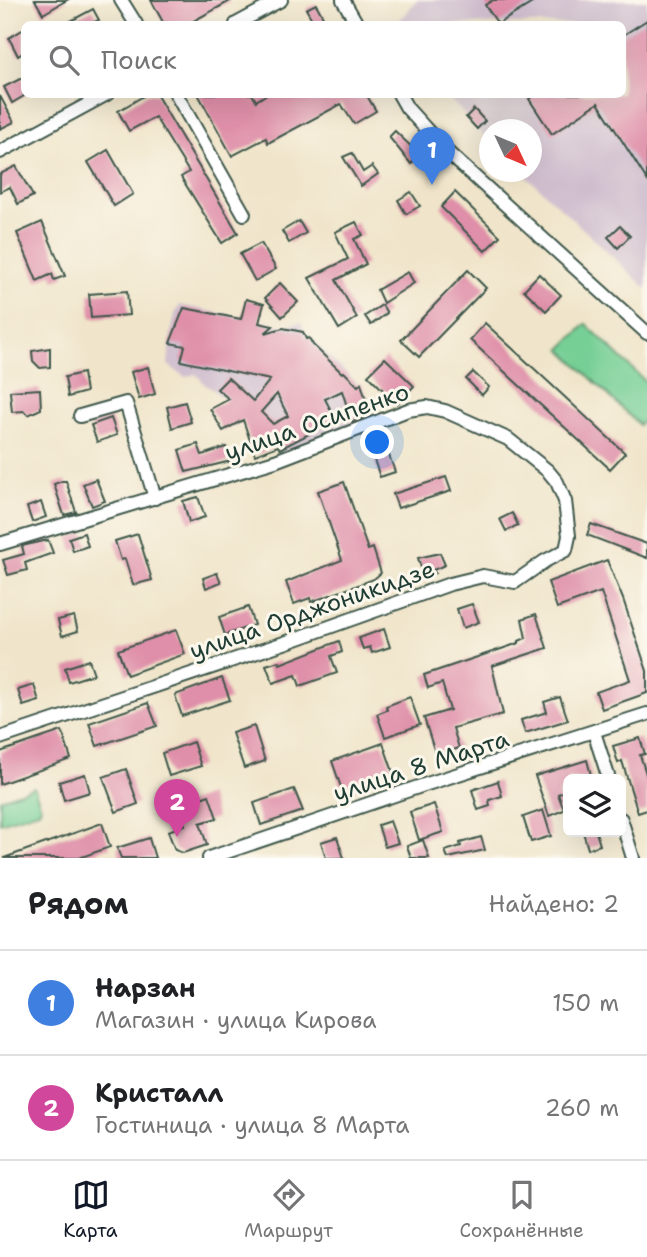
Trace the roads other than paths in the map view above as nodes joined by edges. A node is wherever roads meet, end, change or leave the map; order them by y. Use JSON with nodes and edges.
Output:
{"nodes":[{"id":1,"x":121,"y":0,"type":"edge"},
{"id":2,"x":281,"y":0,"type":"edge"},
{"id":3,"x":343,"y":0,"type":"edge"},
{"id":4,"x":134,"y":21,"type":"edge"},
{"id":5,"x":242,"y":21,"type":"edge"},
{"id":6,"x":356,"y":21,"type":"edge"},
{"id":7,"x":100,"y":98,"type":"edge"},
{"id":8,"x":178,"y":98,"type":"edge"},
{"id":9,"x":401,"y":98,"type":"edge"},
{"id":10,"x":0,"y":152,"type":"edge"},
{"id":11,"x":244,"y":214,"type":"dead end"},
{"id":12,"x":647,"y":333,"type":"edge"},
{"id":13,"x":80,"y":416,"type":"dead end"},
{"id":14,"x":557,"y":482,"type":"joint"},
{"id":15,"x":155,"y":498,"type":"junction"},
{"id":16,"x":0,"y":544,"type":"edge"},
{"id":17,"x":647,"y":714,"type":"edge"},
{"id":18,"x":594,"y":732,"type":"junction"},
{"id":19,"x":0,"y":738,"type":"edge"},
{"id":20,"x":607,"y":774,"type":"edge"},
{"id":21,"x":626,"y":835,"type":"edge"},
{"id":22,"x":223,"y":856,"type":"edge"},
{"id":23,"x":209,"y":858,"type":"edge"},
{"id":24,"x":633,"y":858,"type":"edge"}],
"edges":[{"from":1,"to":4,"type":"street"},
{"from":2,"to":5,"type":"street"},
{"from":3,"to":6,"type":"street"},
{"from":7,"to":10,"type":"street"},
{"from":8,"to":11,"type":"street"},
{"from":9,"to":12,"type":"street"},
{"from":13,"to":15,"type":"street"},
{"from":14,"to":15,"type":"street","name":"улица Осипенко"},
{"from":14,"to":19,"type":"street","name":"улица Орджоникидзе"},
{"from":15,"to":16,"type":"street","name":"улица Осипенко"},
{"from":17,"to":18,"type":"street","name":"улица 8 Марта"},
{"from":18,"to":20,"type":"street"},
{"from":18,"to":22,"type":"street","name":"улица 8 Марта"},
{"from":21,"to":24,"type":"street"},
{"from":22,"to":23,"type":"street","name":"улица 8 Марта"}]}
